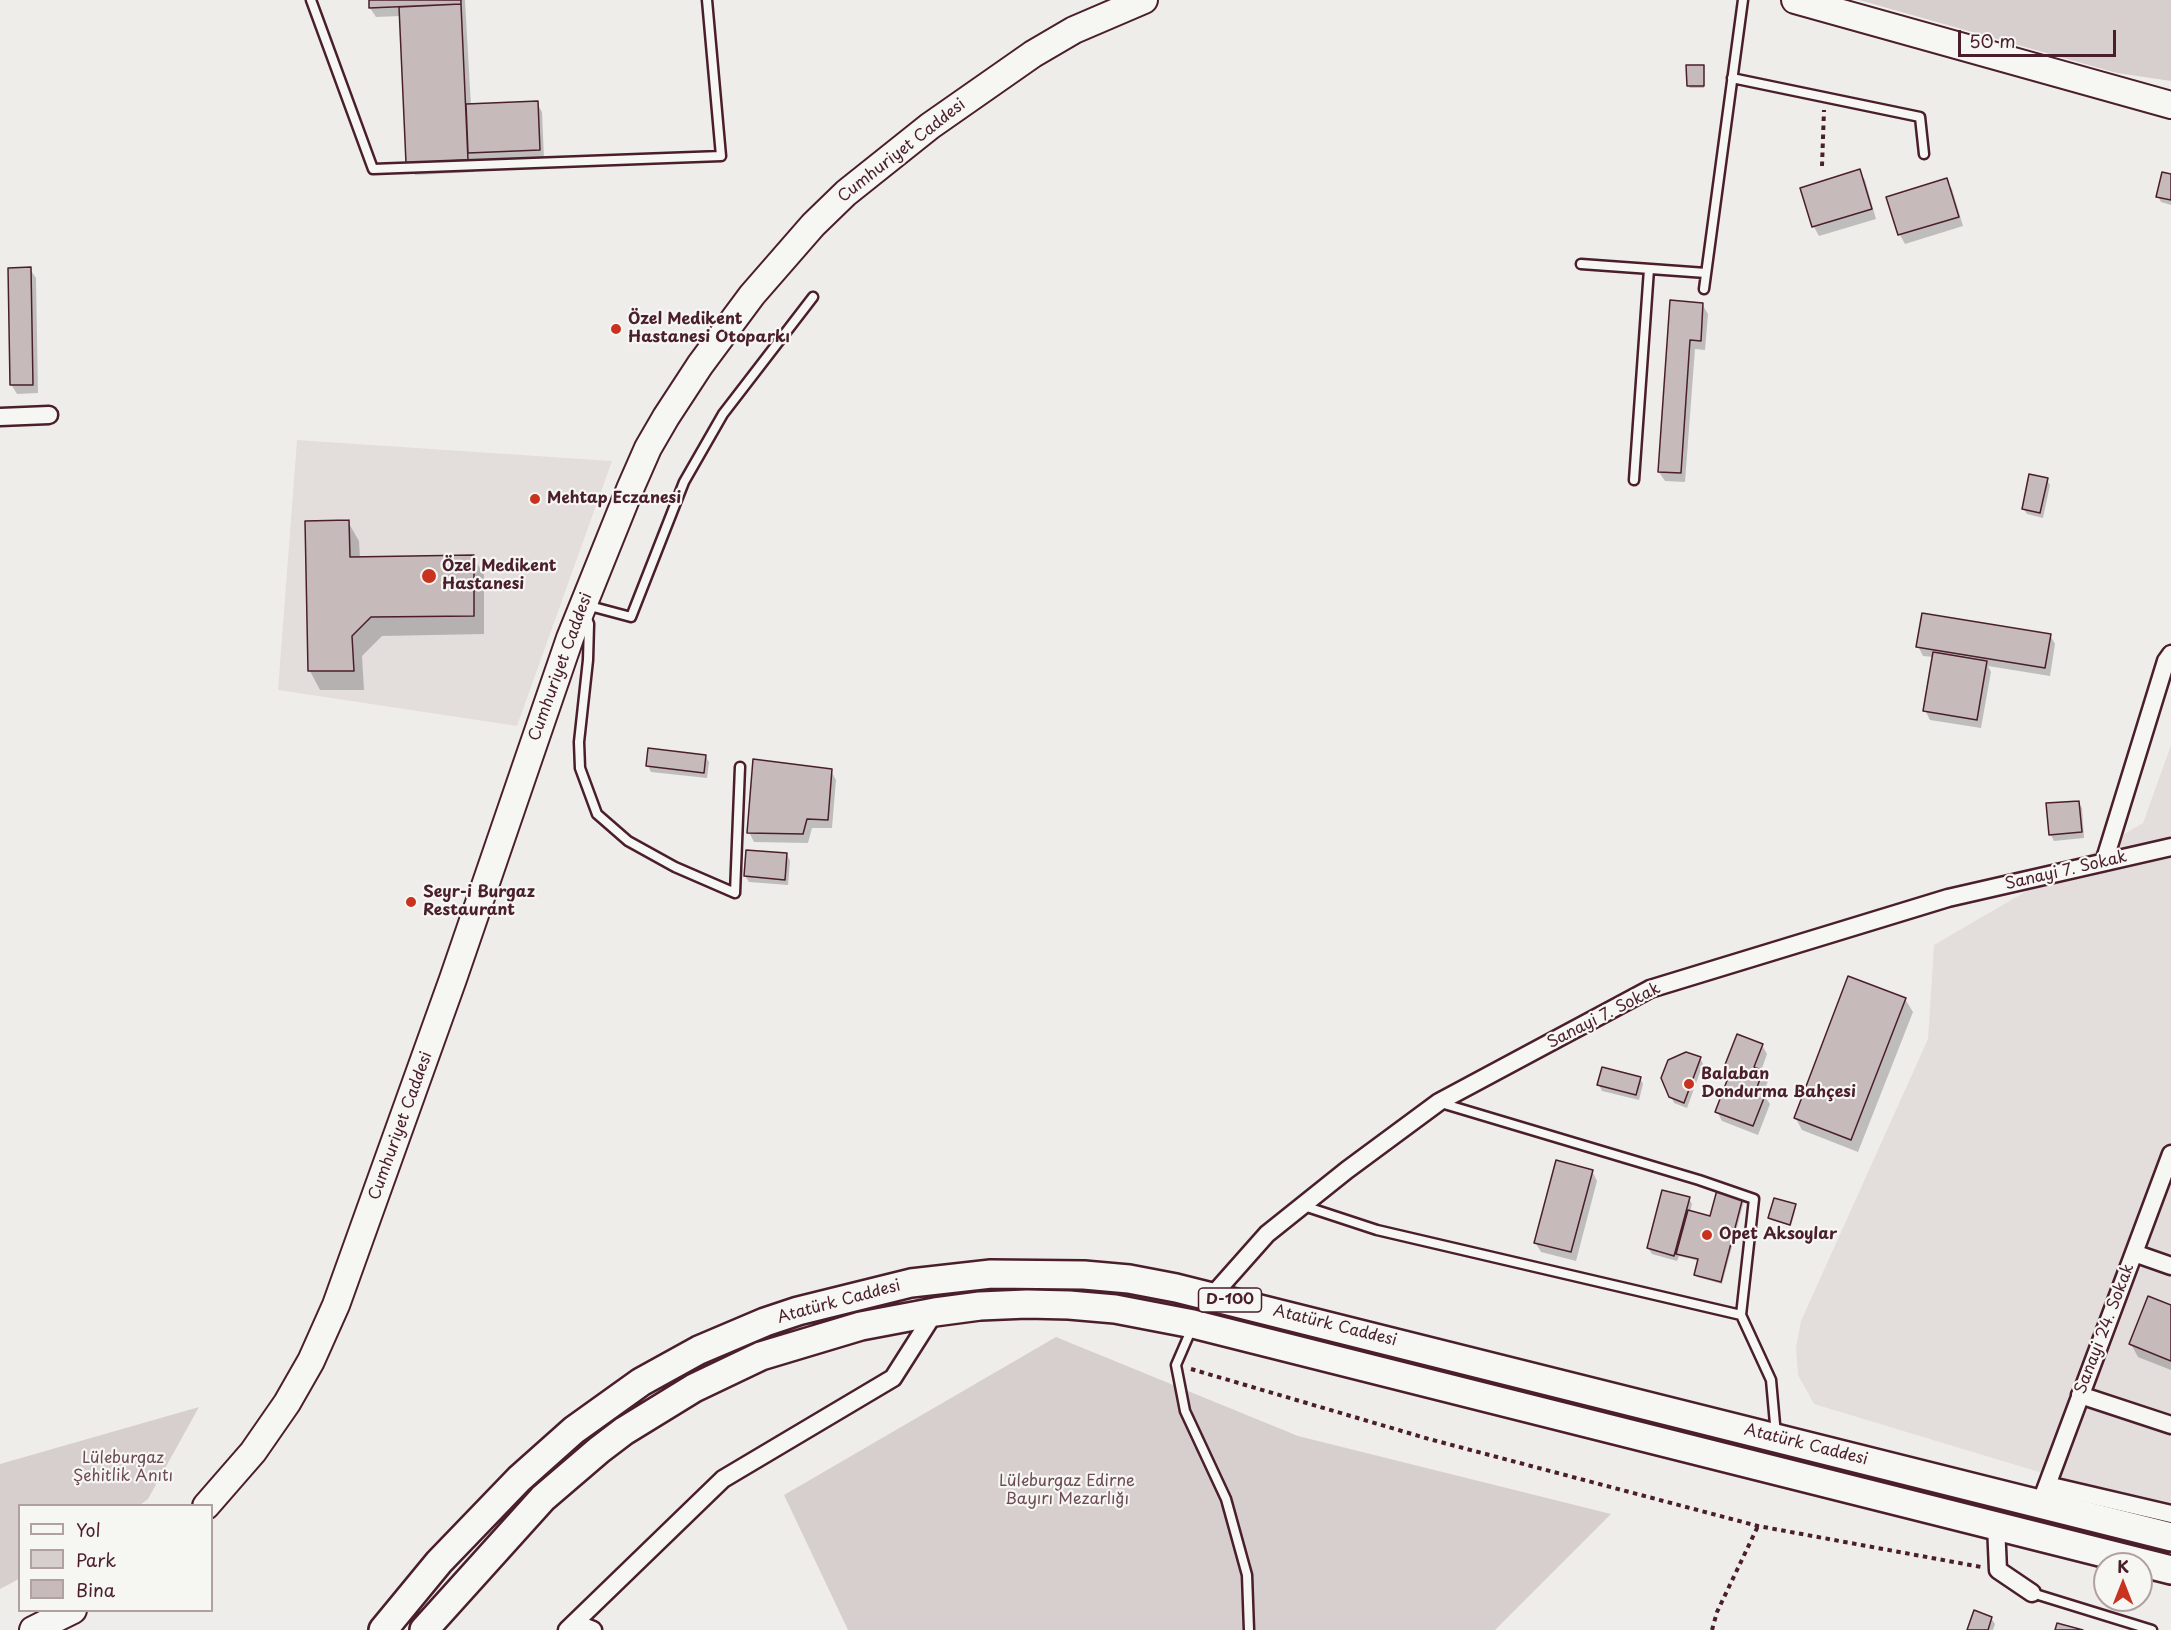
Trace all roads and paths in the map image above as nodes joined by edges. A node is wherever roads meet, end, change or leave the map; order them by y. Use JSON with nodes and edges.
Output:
{"nodes":[{"id":1,"x":311,"y":0,"type":"edge"},
{"id":2,"x":707,"y":0,"type":"edge"},
{"id":3,"x":1144,"y":0,"type":"edge"},
{"id":4,"x":1743,"y":0,"type":"edge"},
{"id":5,"x":1795,"y":0,"type":"edge"},
{"id":6,"x":1732,"y":78,"type":"junction"},
{"id":7,"x":1824,"y":97,"type":"junction"},
{"id":8,"x":2171,"y":105,"type":"edge"},
{"id":9,"x":1924,"y":154,"type":"dead end"},
{"id":10,"x":1822,"y":166,"type":"dead end"},
{"id":11,"x":1581,"y":264,"type":"dead end"},
{"id":12,"x":1649,"y":269,"type":"junction"},
{"id":13,"x":1706,"y":273,"type":"junction"},
{"id":14,"x":1704,"y":289,"type":"dead end"},
{"id":15,"x":813,"y":297,"type":"dead end"},
{"id":16,"x":49,"y":414,"type":"dead end"},
{"id":17,"x":0,"y":417,"type":"edge"},
{"id":18,"x":1634,"y":480,"type":"dead end"},
{"id":19,"x":583,"y":604,"type":"junction"},
{"id":20,"x":2171,"y":654,"type":"edge"},
{"id":21,"x":740,"y":766,"type":"dead end"},
{"id":22,"x":2171,"y":847,"type":"edge"},
{"id":23,"x":2104,"y":862,"type":"junction"},
{"id":24,"x":1439,"y":1102,"type":"junction"},
{"id":25,"x":2171,"y":1154,"type":"edge"},
{"id":26,"x":1303,"y":1206,"type":"junction"},
{"id":27,"x":2134,"y":1253,"type":"junction"},
{"id":28,"x":2171,"y":1266,"type":"edge"},
{"id":29,"x":1212,"y":1296,"type":"junction"},
{"id":30,"x":935,"y":1312,"type":"junction"},
{"id":31,"x":1741,"y":1315,"type":"junction"},
{"id":32,"x":1193,"y":1324,"type":"junction"},
{"id":33,"x":1176,"y":1365,"type":"junction"},
{"id":34,"x":2080,"y":1395,"type":"junction"},
{"id":35,"x":2171,"y":1425,"type":"edge"},
{"id":36,"x":1777,"y":1438,"type":"junction"},
{"id":37,"x":2043,"y":1494,"type":"junction"},
{"id":38,"x":208,"y":1504,"type":"edge"},
{"id":39,"x":2171,"y":1514,"type":"edge"},
{"id":40,"x":1996,"y":1525,"type":"junction"},
{"id":41,"x":1758,"y":1526,"type":"junction"},
{"id":42,"x":2171,"y":1537,"type":"edge"},
{"id":43,"x":1998,"y":1570,"type":"junction"},
{"id":44,"x":2171,"y":1570,"type":"edge"},
{"id":45,"x":2032,"y":1593,"type":"joint"},
{"id":46,"x":71,"y":1612,"type":"edge"},
{"id":47,"x":571,"y":1626,"type":"edge"},
{"id":48,"x":33,"y":1630,"type":"edge"},
{"id":49,"x":383,"y":1630,"type":"edge"},
{"id":50,"x":424,"y":1630,"type":"edge"},
{"id":51,"x":593,"y":1630,"type":"edge"},
{"id":52,"x":1249,"y":1630,"type":"edge"},
{"id":53,"x":1712,"y":1630,"type":"edge"},
{"id":54,"x":2152,"y":1630,"type":"edge"}],
"edges":[{"from":1,"to":2,"type":"lane"},
{"from":3,"to":19,"type":"main road","name":"Cumhuriyet Caddesi"},
{"from":4,"to":6,"type":"lane"},
{"from":5,"to":8,"type":"main road"},
{"from":6,"to":7,"type":"lane"},
{"from":6,"to":13,"type":"lane"},
{"from":7,"to":9,"type":"lane"},
{"from":7,"to":10,"type":"path"},
{"from":11,"to":12,"type":"lane"},
{"from":12,"to":13,"type":"lane"},
{"from":12,"to":18,"type":"lane"},
{"from":13,"to":14,"type":"lane"},
{"from":15,"to":19,"type":"lane"},
{"from":16,"to":17,"type":"street"},
{"from":19,"to":21,"type":"lane"},
{"from":19,"to":38,"type":"main road","name":"Cumhuriyet Caddesi"},
{"from":20,"to":23,"type":"street"},
{"from":22,"to":23,"type":"street","name":"Sanayi 7. Sokak"},
{"from":23,"to":24,"type":"street","name":"Sanayi 7. Sokak"},
{"from":24,"to":26,"type":"street","name":"Sanayi 7. Sokak"},
{"from":24,"to":31,"type":"lane"},
{"from":25,"to":27,"type":"street","name":"Sanayi 24. Sokak"},
{"from":26,"to":29,"type":"street","name":"Sanayi 7. Sokak"},
{"from":26,"to":31,"type":"lane"},
{"from":27,"to":28,"type":"street"},
{"from":27,"to":34,"type":"street","name":"Sanayi 24. Sokak"},
{"from":29,"to":36,"type":"highway","name":"Atatürk Caddesi","number":"D-100"},
{"from":29,"to":49,"type":"highway","name":"Atatürk Caddesi","number":"D-100"},
{"from":30,"to":32,"type":"highway","name":"Atatürk Caddesi","number":"D-100"},
{"from":30,"to":47,"type":"street"},
{"from":30,"to":50,"type":"highway","name":"Atatürk Caddesi","number":"D-100"},
{"from":31,"to":36,"type":"lane"},
{"from":32,"to":33,"type":"lane"},
{"from":32,"to":40,"type":"highway","name":"Atatürk Caddesi","number":"D-100"},
{"from":33,"to":41,"type":"path"},
{"from":33,"to":52,"type":"lane"},
{"from":34,"to":35,"type":"street"},
{"from":34,"to":37,"type":"street","name":"Sanayi 24. Sokak"},
{"from":36,"to":37,"type":"highway","name":"Atatürk Caddesi","number":"D-100"},
{"from":37,"to":39,"type":"street"},
{"from":37,"to":42,"type":"highway","name":"Atatürk Caddesi","number":"D-100"},
{"from":40,"to":43,"type":"street"},
{"from":40,"to":44,"type":"highway","name":"Atatürk Caddesi","number":"D-100"},
{"from":41,"to":43,"type":"path"},
{"from":41,"to":53,"type":"path"},
{"from":43,"to":45,"type":"street"},
{"from":45,"to":54,"type":"lane"},
{"from":46,"to":48,"type":"main road"},
{"from":47,"to":51,"type":"street"}]}
